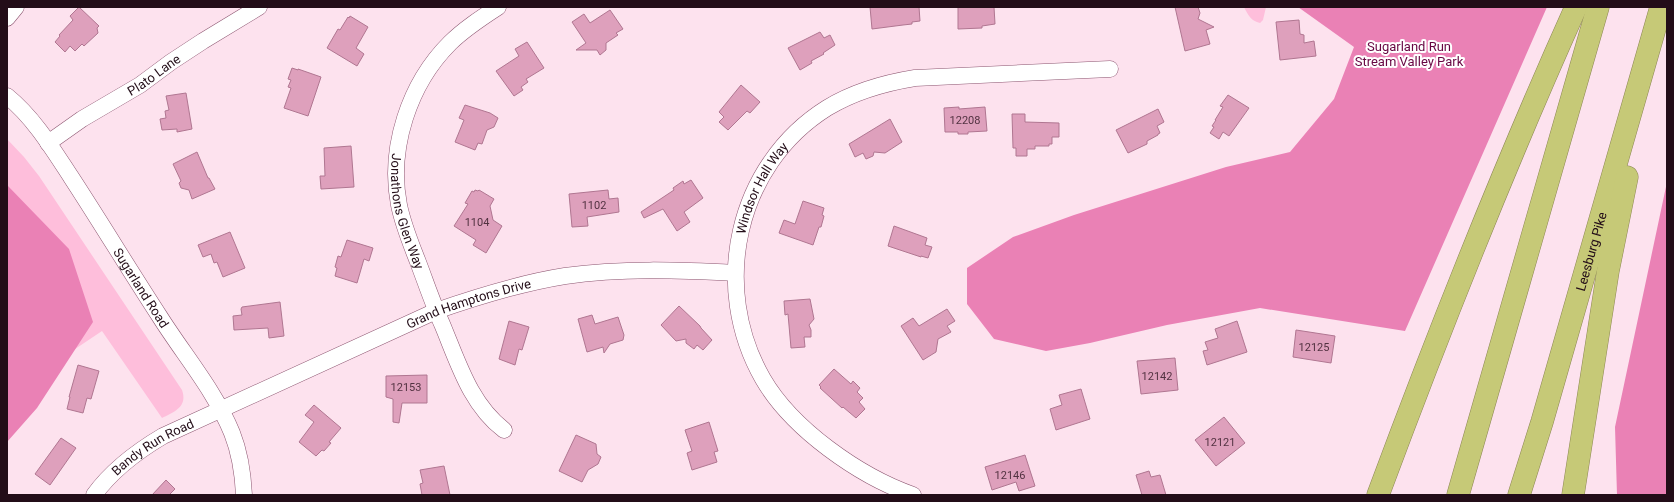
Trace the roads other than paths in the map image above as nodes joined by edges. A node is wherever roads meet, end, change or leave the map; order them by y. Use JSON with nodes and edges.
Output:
{"nodes":[{"id":1,"x":16,"y":7,"type":"edge"},
{"id":2,"x":259,"y":7,"type":"edge"},
{"id":3,"x":498,"y":7,"type":"edge"},
{"id":4,"x":1576,"y":7,"type":"edge"},
{"id":5,"x":1598,"y":7,"type":"edge"},
{"id":6,"x":1661,"y":7,"type":"edge"},
{"id":7,"x":1665,"y":7,"type":"edge"},
{"id":8,"x":7,"y":18,"type":"edge"},
{"id":9,"x":1110,"y":69,"type":"dead end"},
{"id":10,"x":7,"y":96,"type":"edge"},
{"id":11,"x":48,"y":143,"type":"junction"},
{"id":12,"x":735,"y":273,"type":"junction"},
{"id":13,"x":436,"y":311,"type":"junction"},
{"id":14,"x":221,"y":409,"type":"junction"},
{"id":15,"x":1408,"y":413,"type":"junction"},
{"id":16,"x":504,"y":430,"type":"dead end"},
{"id":17,"x":94,"y":495,"type":"edge"},
{"id":18,"x":244,"y":495,"type":"edge"},
{"id":19,"x":913,"y":495,"type":"edge"},
{"id":20,"x":1370,"y":495,"type":"edge"},
{"id":21,"x":1378,"y":495,"type":"edge"},
{"id":22,"x":1458,"y":495,"type":"edge"},
{"id":23,"x":1519,"y":495,"type":"edge"},
{"id":24,"x":1573,"y":495,"type":"edge"}],
"edges":[{"from":1,"to":8,"type":"street"},
{"from":2,"to":11,"type":"street","name":"Plato Lane"},
{"from":3,"to":13,"type":"street","name":"Jonathons Glen Way"},
{"from":4,"to":15,"type":"highway"},
{"from":5,"to":22,"type":"highway"},
{"from":6,"to":23,"type":"highway","name":"Leesburg Pike"},
{"from":7,"to":24,"type":"highway"},
{"from":9,"to":12,"type":"street","name":"Windsor Hall Way"},
{"from":10,"to":11,"type":"street","name":"Sugarland Road"},
{"from":11,"to":14,"type":"street","name":"Sugarland Road"},
{"from":12,"to":13,"type":"street","name":"Grand Hamptons Drive"},
{"from":12,"to":19,"type":"street","name":"Windsor Hall Way"},
{"from":13,"to":14,"type":"street","name":"Grand Hamptons Drive"},
{"from":13,"to":16,"type":"street","name":"Jonathons Glen Way"},
{"from":14,"to":17,"type":"street","name":"Bandy Run Road"},
{"from":14,"to":18,"type":"street","name":"Sugarland Road"},
{"from":15,"to":20,"type":"highway"},
{"from":15,"to":21,"type":"highway"}]}
